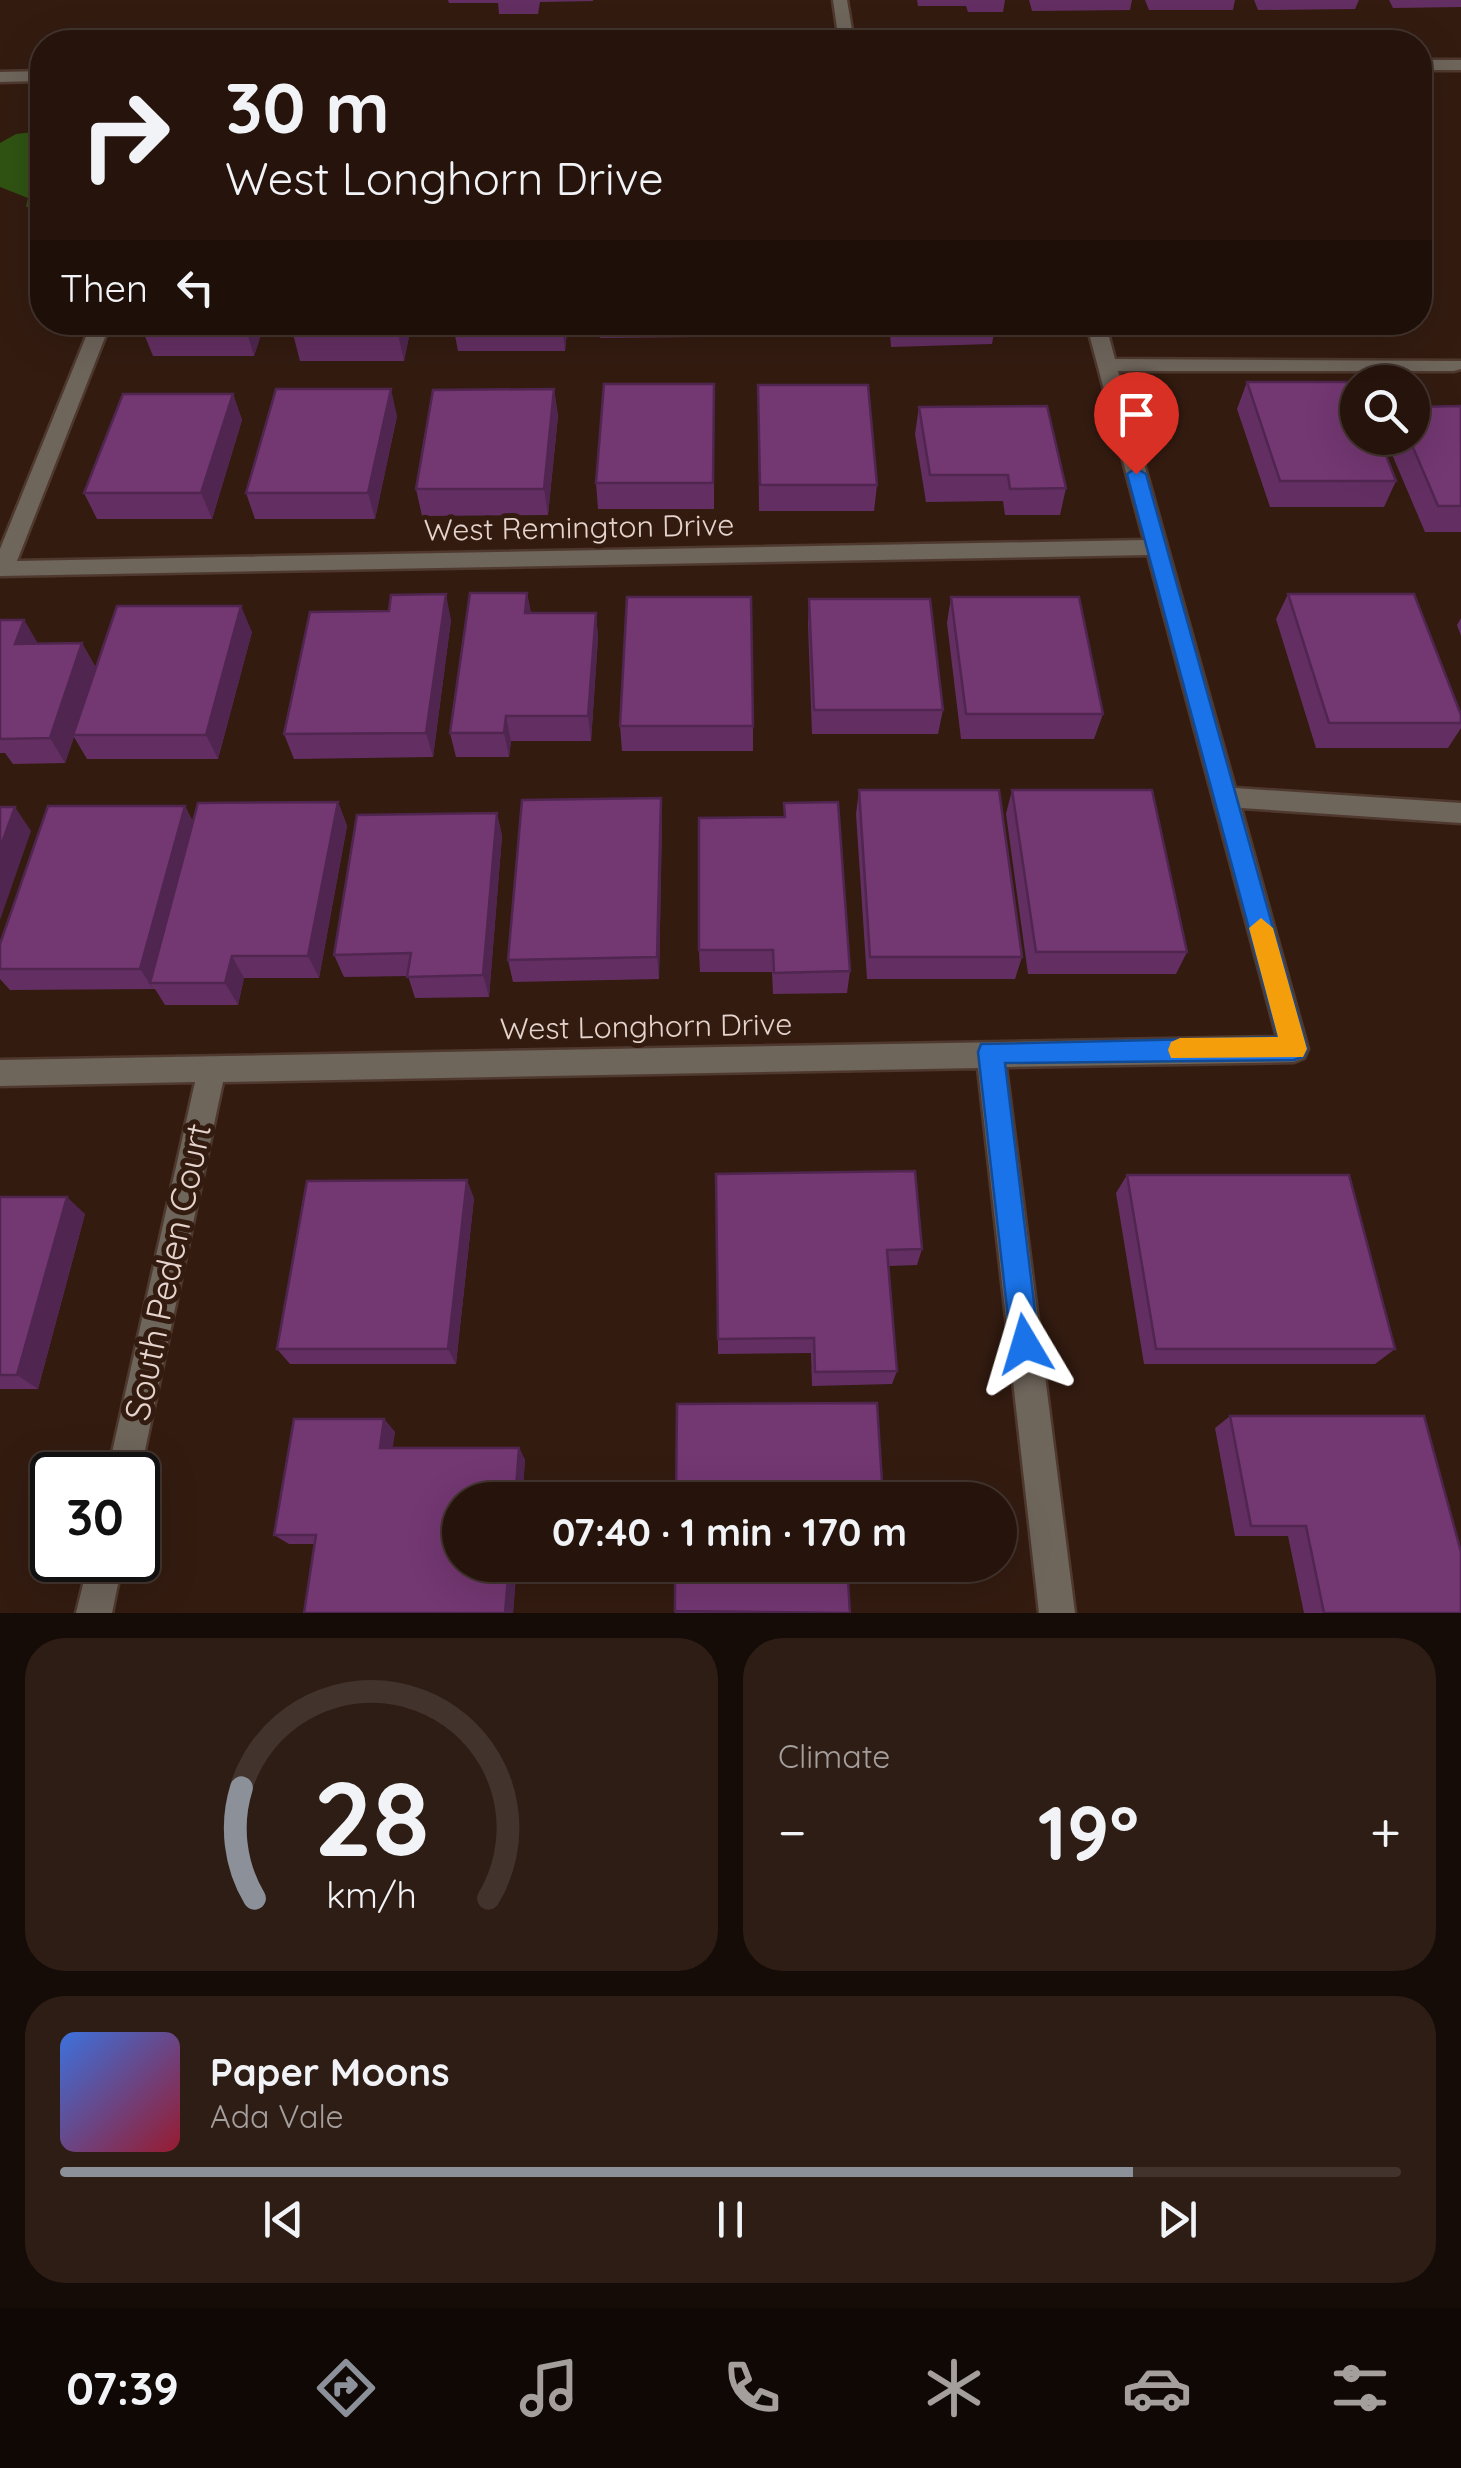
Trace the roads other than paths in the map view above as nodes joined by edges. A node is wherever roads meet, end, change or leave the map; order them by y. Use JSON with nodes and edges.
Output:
{"nodes":[{"id":1,"x":840,"y":0,"type":"edge"},
{"id":2,"x":845,"y":30,"type":"edge"},
{"id":3,"x":1432,"y":65,"type":"edge"},
{"id":4,"x":1461,"y":65,"type":"edge"},
{"id":5,"x":30,"y":76,"type":"edge"},
{"id":6,"x":0,"y":77,"type":"edge"},
{"id":7,"x":97,"y":335,"type":"edge"},
{"id":8,"x":1098,"y":335,"type":"edge"},
{"id":9,"x":1454,"y":365,"type":"dead end"},
{"id":10,"x":1106,"y":366,"type":"junction"},
{"id":11,"x":1156,"y":547,"type":"junction"},
{"id":12,"x":1225,"y":797,"type":"junction"},
{"id":13,"x":1461,"y":813,"type":"edge"},
{"id":14,"x":990,"y":1052,"type":"junction"},
{"id":15,"x":212,"y":1069,"type":"junction"},
{"id":16,"x":0,"y":1074,"type":"edge"},
{"id":17,"x":129,"y":1452,"type":"edge"},
{"id":18,"x":101,"y":1582,"type":"edge"},
{"id":19,"x":94,"y":1613,"type":"edge"},
{"id":20,"x":1057,"y":1613,"type":"edge"}],
"edges":[{"from":1,"to":2,"type":"street"},
{"from":3,"to":4,"type":"street"},
{"from":5,"to":6,"type":"street"},
{"from":7,"to":11,"type":"street","name":"West Remington Drive"},
{"from":8,"to":10,"type":"street"},
{"from":9,"to":10,"type":"street"},
{"from":10,"to":11,"type":"street"},
{"from":11,"to":12,"type":"street"},
{"from":12,"to":13,"type":"street"},
{"from":12,"to":14,"type":"street","name":"West Longhorn Drive"},
{"from":14,"to":15,"type":"street","name":"West Longhorn Drive"},
{"from":14,"to":20,"type":"street"},
{"from":15,"to":16,"type":"street","name":"West Longhorn Drive"},
{"from":15,"to":17,"type":"street","name":"South Peden Court"},
{"from":18,"to":19,"type":"street"}]}
